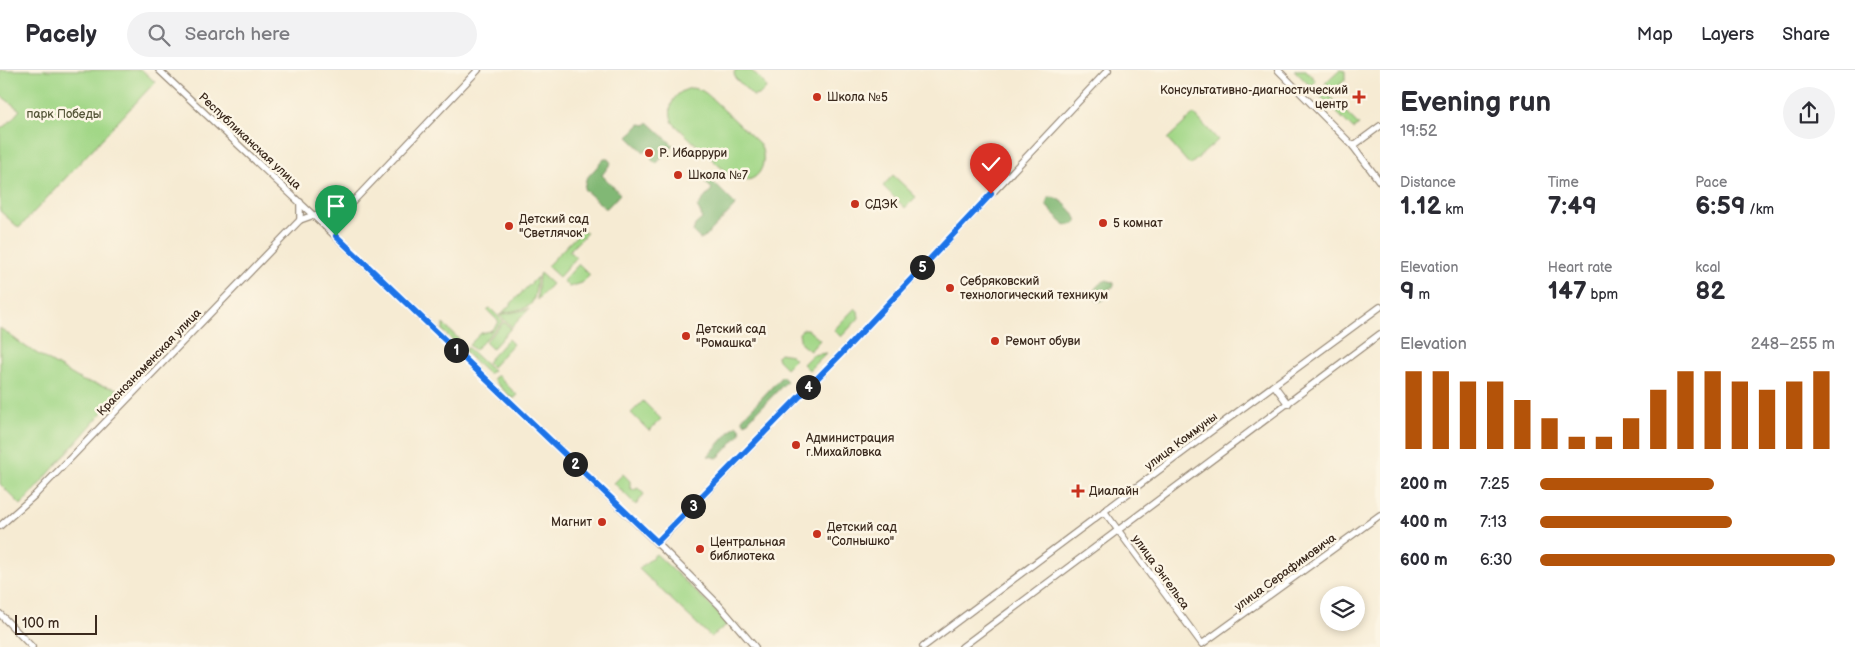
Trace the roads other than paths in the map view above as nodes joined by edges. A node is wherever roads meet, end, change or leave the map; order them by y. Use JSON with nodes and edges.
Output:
{"nodes":[{"id":1,"x":159,"y":70,"type":"edge"},
{"id":2,"x":478,"y":70,"type":"edge"},
{"id":3,"x":1108,"y":70,"type":"edge"},
{"id":4,"x":1278,"y":70,"type":"edge"},
{"id":5,"x":1380,"y":126,"type":"edge"},
{"id":6,"x":1353,"y":146,"type":"junction"},
{"id":7,"x":1380,"y":182,"type":"edge"},
{"id":8,"x":300,"y":202,"type":"junction"},
{"id":9,"x":343,"y":212,"type":"junction"},
{"id":10,"x":314,"y":215,"type":"junction"},
{"id":11,"x":300,"y":220,"type":"junction"},
{"id":12,"x":336,"y":236,"type":"junction"},
{"id":13,"x":1380,"y":307,"type":"edge"},
{"id":14,"x":1380,"y":334,"type":"edge"},
{"id":15,"x":1274,"y":385,"type":"junction"},
{"id":16,"x":1288,"y":404,"type":"junction"},
{"id":17,"x":1104,"y":511,"type":"junction"},
{"id":18,"x":1380,"y":515,"type":"edge"},
{"id":19,"x":0,"y":526,"type":"edge"},
{"id":20,"x":1118,"y":530,"type":"junction"},
{"id":21,"x":657,"y":542,"type":"junction"},
{"id":22,"x":0,"y":614,"type":"edge"},
{"id":23,"x":1202,"y":644,"type":"joint"},
{"id":24,"x":32,"y":647,"type":"edge"},
{"id":25,"x":755,"y":647,"type":"edge"},
{"id":26,"x":923,"y":647,"type":"edge"},
{"id":27,"x":962,"y":647,"type":"edge"}],
"edges":[{"from":1,"to":8,"type":"street","name":"Республиканская улица"},
{"from":2,"to":9,"type":"street"},
{"from":3,"to":21,"type":"street"},
{"from":4,"to":6,"type":"street"},
{"from":5,"to":6,"type":"street"},
{"from":6,"to":7,"type":"street"},
{"from":8,"to":10,"type":"street","name":"Республиканская улица"},
{"from":8,"to":11,"type":"street"},
{"from":9,"to":10,"type":"street","name":"Краснознаменская улица"},
{"from":9,"to":12,"type":"street"},
{"from":10,"to":11,"type":"street","name":"Краснознаменская улица"},
{"from":10,"to":12,"type":"street","name":"Республиканская улица"},
{"from":11,"to":19,"type":"street","name":"Краснознаменская улица"},
{"from":12,"to":21,"type":"street","name":"Республиканская улица"},
{"from":13,"to":15,"type":"street","name":"улица Коммуны"},
{"from":14,"to":16,"type":"street"},
{"from":15,"to":16,"type":"street"},
{"from":15,"to":17,"type":"street","name":"улица Коммуны"},
{"from":16,"to":20,"type":"street"},
{"from":17,"to":20,"type":"street","name":"улица Энгельса"},
{"from":17,"to":26,"type":"street","name":"улица Коммуны"},
{"from":18,"to":23,"type":"street","name":"улица Серафимовича"},
{"from":20,"to":23,"type":"street","name":"улица Энгельса"},
{"from":20,"to":27,"type":"street"},
{"from":21,"to":25,"type":"street","name":"Республиканская улица"},
{"from":22,"to":24,"type":"street"}]}
